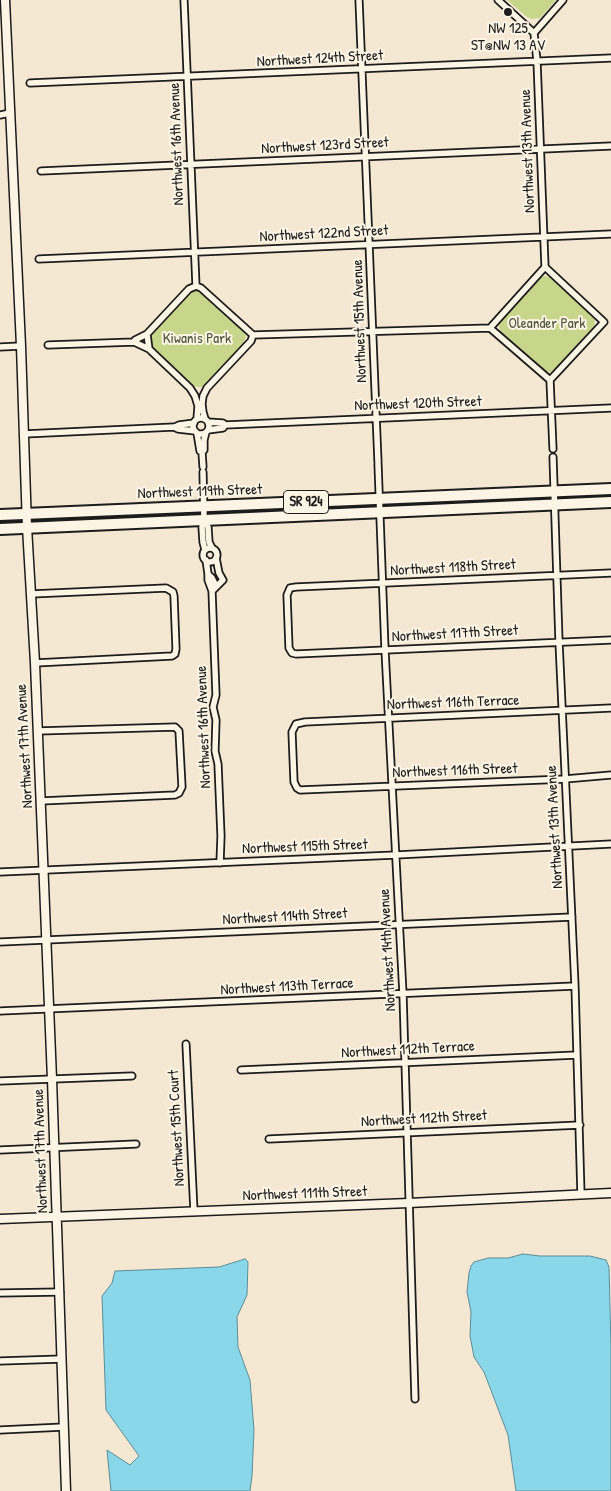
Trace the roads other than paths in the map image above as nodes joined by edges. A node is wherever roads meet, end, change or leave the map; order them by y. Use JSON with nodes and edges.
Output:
{"nodes":[{"id":1,"x":5,"y":0,"type":"edge"},
{"id":2,"x":184,"y":0,"type":"edge"},
{"id":3,"x":359,"y":0,"type":"edge"},
{"id":4,"x":498,"y":0,"type":"edge"},
{"id":5,"x":563,"y":0,"type":"edge"},
{"id":6,"x":534,"y":33,"type":"junction"},
{"id":7,"x":4,"y":40,"type":"edge"},
{"id":8,"x":611,"y":58,"type":"edge"},
{"id":9,"x":537,"y":61,"type":"junction"},
{"id":10,"x":362,"y":70,"type":"junction"},
{"id":11,"x":187,"y":78,"type":"junction"},
{"id":12,"x":30,"y":83,"type":"dead end"},
{"id":13,"x":10,"y":113,"type":"junction"},
{"id":14,"x":0,"y":115,"type":"edge"},
{"id":15,"x":611,"y":146,"type":"edge"},
{"id":16,"x":540,"y":149,"type":"junction"},
{"id":17,"x":366,"y":157,"type":"junction"},
{"id":18,"x":190,"y":165,"type":"junction"},
{"id":19,"x":41,"y":171,"type":"dead end"},
{"id":20,"x":611,"y":234,"type":"edge"},
{"id":21,"x":544,"y":237,"type":"junction"},
{"id":22,"x":369,"y":244,"type":"junction"},
{"id":23,"x":194,"y":252,"type":"junction"},
{"id":24,"x":39,"y":259,"type":"dead end"},
{"id":25,"x":545,"y":267,"type":"junction"},
{"id":26,"x":196,"y":286,"type":"junction"},
{"id":27,"x":604,"y":322,"type":"junction"},
{"id":28,"x":611,"y":322,"type":"edge"},
{"id":29,"x":490,"y":328,"type":"junction"},
{"id":30,"x":373,"y":332,"type":"junction"},
{"id":31,"x":148,"y":334,"type":"junction"},
{"id":32,"x":253,"y":336,"type":"junction"},
{"id":33,"x":134,"y":342,"type":"junction"},
{"id":34,"x":48,"y":345,"type":"dead end"},
{"id":35,"x":21,"y":346,"type":"junction"},
{"id":36,"x":0,"y":347,"type":"edge"},
{"id":37,"x":149,"y":349,"type":"junction"},
{"id":38,"x":550,"y":380,"type":"junction"},
{"id":39,"x":190,"y":388,"type":"junction"},
{"id":40,"x":207,"y":388,"type":"junction"},
{"id":41,"x":611,"y":408,"type":"edge"},
{"id":42,"x":550,"y":411,"type":"junction"},
{"id":43,"x":376,"y":418,"type":"junction"},
{"id":44,"x":207,"y":420,"type":"junction"},
{"id":45,"x":195,"y":421,"type":"junction"},
{"id":46,"x":225,"y":425,"type":"junction"},
{"id":47,"x":175,"y":427,"type":"junction"},
{"id":48,"x":207,"y":431,"type":"junction"},
{"id":49,"x":196,"y":432,"type":"junction"},
{"id":50,"x":24,"y":434,"type":"junction"},
{"id":51,"x":553,"y":449,"type":"dead end"},
{"id":52,"x":202,"y":452,"type":"junction"},
{"id":53,"x":553,"y":457,"type":"dead end"},
{"id":54,"x":611,"y":488,"type":"edge"},
{"id":55,"x":554,"y":491,"type":"junction"},
{"id":56,"x":379,"y":499,"type":"junction"},
{"id":57,"x":611,"y":502,"type":"edge"},
{"id":58,"x":554,"y":504,"type":"junction"},
{"id":59,"x":204,"y":506,"type":"junction"},
{"id":60,"x":380,"y":512,"type":"junction"},
{"id":61,"x":27,"y":514,"type":"junction"},
{"id":62,"x":0,"y":515,"type":"edge"},
{"id":63,"x":204,"y":520,"type":"junction"},
{"id":64,"x":27,"y":528,"type":"junction"},
{"id":65,"x":0,"y":529,"type":"edge"},
{"id":66,"x":212,"y":548,"type":"junction"},
{"id":67,"x":204,"y":550,"type":"junction"},
{"id":68,"x":216,"y":558,"type":"junction"},
{"id":69,"x":206,"y":560,"type":"junction"},
{"id":70,"x":219,"y":573,"type":"junction"},
{"id":71,"x":611,"y":573,"type":"edge"},
{"id":72,"x":209,"y":575,"type":"junction"},
{"id":73,"x":556,"y":575,"type":"junction"},
{"id":74,"x":383,"y":584,"type":"junction"},
{"id":75,"x":214,"y":588,"type":"junction"},
{"id":76,"x":31,"y":594,"type":"junction"},
{"id":77,"x":611,"y":640,"type":"edge"},
{"id":78,"x":559,"y":642,"type":"junction"},
{"id":79,"x":385,"y":650,"type":"junction"},
{"id":80,"x":301,"y":654,"type":"joint"},
{"id":81,"x":35,"y":663,"type":"junction"},
{"id":82,"x":611,"y":708,"type":"edge"},
{"id":83,"x":562,"y":710,"type":"junction"},
{"id":84,"x":389,"y":718,"type":"junction"},
{"id":85,"x":38,"y":732,"type":"junction"},
{"id":86,"x":611,"y":775,"type":"edge"},
{"id":87,"x":565,"y":779,"type":"junction"},
{"id":88,"x":392,"y":786,"type":"junction"},
{"id":89,"x":300,"y":790,"type":"joint"},
{"id":90,"x":41,"y":801,"type":"junction"},
{"id":91,"x":611,"y":844,"type":"edge"},
{"id":92,"x":569,"y":848,"type":"junction"},
{"id":93,"x":396,"y":856,"type":"junction"},
{"id":94,"x":220,"y":863,"type":"junction"},
{"id":95,"x":43,"y":870,"type":"junction"},
{"id":96,"x":0,"y":872,"type":"edge"},
{"id":97,"x":572,"y":917,"type":"junction"},
{"id":98,"x":400,"y":925,"type":"junction"},
{"id":99,"x":46,"y":940,"type":"junction"},
{"id":100,"x":0,"y":942,"type":"edge"},
{"id":101,"x":575,"y":986,"type":"junction"},
{"id":102,"x":404,"y":994,"type":"junction"},
{"id":103,"x":49,"y":1010,"type":"junction"},
{"id":104,"x":0,"y":1012,"type":"edge"},
{"id":105,"x":186,"y":1044,"type":"dead end"},
{"id":106,"x":577,"y":1055,"type":"junction"},
{"id":107,"x":406,"y":1063,"type":"junction"},
{"id":108,"x":241,"y":1070,"type":"dead end"},
{"id":109,"x":132,"y":1076,"type":"dead end"},
{"id":110,"x":52,"y":1079,"type":"junction"},
{"id":111,"x":0,"y":1081,"type":"edge"},
{"id":112,"x":580,"y":1125,"type":"junction"},
{"id":113,"x":407,"y":1132,"type":"junction"},
{"id":114,"x":269,"y":1139,"type":"dead end"},
{"id":115,"x":136,"y":1144,"type":"dead end"},
{"id":116,"x":55,"y":1148,"type":"junction"},
{"id":117,"x":0,"y":1150,"type":"edge"},
{"id":118,"x":611,"y":1193,"type":"edge"},
{"id":119,"x":582,"y":1195,"type":"junction"},
{"id":120,"x":409,"y":1203,"type":"junction"},
{"id":121,"x":194,"y":1212,"type":"junction"},
{"id":122,"x":58,"y":1217,"type":"junction"},
{"id":123,"x":0,"y":1219,"type":"edge"},
{"id":124,"x":0,"y":1292,"type":"edge"},
{"id":125,"x":60,"y":1292,"type":"junction"},
{"id":126,"x":62,"y":1359,"type":"junction"},
{"id":127,"x":0,"y":1361,"type":"edge"},
{"id":128,"x":415,"y":1399,"type":"dead end"},
{"id":129,"x":64,"y":1428,"type":"junction"},
{"id":130,"x":0,"y":1430,"type":"edge"},
{"id":131,"x":66,"y":1491,"type":"edge"}],
"edges":[{"from":1,"to":7,"type":"main road","name":"Northwest 17th Avenue"},
{"from":2,"to":11,"type":"street","name":"Northwest 16th Avenue"},
{"from":3,"to":10,"type":"street","name":"Northwest 15th Avenue"},
{"from":4,"to":6,"type":"street"},
{"from":5,"to":6,"type":"street"},
{"from":6,"to":9,"type":"street","name":"Northwest 13th Avenue"},
{"from":7,"to":13,"type":"main road","name":"Northwest 17th Avenue"},
{"from":8,"to":9,"type":"street","name":"Northwest 124th Street"},
{"from":9,"to":10,"type":"street","name":"Northwest 124th Street"},
{"from":9,"to":16,"type":"street","name":"Northwest 13th Avenue"},
{"from":10,"to":11,"type":"street","name":"Northwest 124th Street"},
{"from":10,"to":17,"type":"street","name":"Northwest 15th Avenue"},
{"from":11,"to":12,"type":"street","name":"Northwest 124th Street"},
{"from":11,"to":18,"type":"street","name":"Northwest 16th Avenue"},
{"from":13,"to":14,"type":"street"},
{"from":13,"to":35,"type":"main road","name":"Northwest 17th Avenue"},
{"from":15,"to":16,"type":"street","name":"Northwest 123rd Street"},
{"from":16,"to":17,"type":"street","name":"Northwest 123rd Street"},
{"from":16,"to":21,"type":"street","name":"Northwest 13th Avenue"},
{"from":17,"to":18,"type":"street","name":"Northwest 123rd Street"},
{"from":17,"to":22,"type":"street","name":"Northwest 15th Avenue"},
{"from":18,"to":19,"type":"street","name":"Northwest 123rd Street"},
{"from":18,"to":23,"type":"street","name":"Northwest 16th Avenue"},
{"from":20,"to":21,"type":"street","name":"Northwest 122nd Street"},
{"from":21,"to":22,"type":"street","name":"Northwest 122nd Street"},
{"from":21,"to":25,"type":"street","name":"Northwest 13th Avenue"},
{"from":22,"to":23,"type":"street","name":"Northwest 122nd Street"},
{"from":22,"to":30,"type":"street","name":"Northwest 15th Avenue"},
{"from":23,"to":24,"type":"street","name":"Northwest 122nd Street"},
{"from":23,"to":26,"type":"street","name":"Northwest 16th Avenue"},
{"from":25,"to":27,"type":"street"},
{"from":25,"to":29,"type":"street"},
{"from":26,"to":31,"type":"street"},
{"from":26,"to":32,"type":"street"},
{"from":27,"to":28,"type":"street"},
{"from":27,"to":38,"type":"street"},
{"from":29,"to":30,"type":"street"},
{"from":29,"to":38,"type":"street"},
{"from":30,"to":32,"type":"street"},
{"from":30,"to":43,"type":"street","name":"Northwest 15th Avenue"},
{"from":31,"to":33,"type":"street"},
{"from":31,"to":37,"type":"street"},
{"from":32,"to":40,"type":"street"},
{"from":33,"to":34,"type":"street"},
{"from":33,"to":37,"type":"street"},
{"from":35,"to":36,"type":"street"},
{"from":35,"to":50,"type":"main road","name":"Northwest 17th Avenue"},
{"from":37,"to":39,"type":"street"},
{"from":38,"to":42,"type":"street"},
{"from":39,"to":40,"type":"street"},
{"from":39,"to":45,"type":"street"},
{"from":40,"to":44,"type":"street"},
{"from":41,"to":42,"type":"street","name":"Northwest 120th Street"},
{"from":42,"to":43,"type":"street","name":"Northwest 120th Street"},
{"from":42,"to":51,"type":"street"},
{"from":43,"to":46,"type":"street","name":"Northwest 120th Street"},
{"from":43,"to":56,"type":"street","name":"Northwest 15th Avenue"},
{"from":44,"to":45,"type":"street","name":"Northwest 120th Street"},
{"from":44,"to":46,"type":"street","name":"Northwest 120th Street"},
{"from":44,"to":48,"type":"street"},
{"from":45,"to":47,"type":"street","name":"Northwest 120th Street"},
{"from":45,"to":49,"type":"street"},
{"from":46,"to":48,"type":"street","name":"Northwest 120th Street"},
{"from":47,"to":49,"type":"street","name":"Northwest 120th Street"},
{"from":47,"to":50,"type":"street","name":"Northwest 120th Street"},
{"from":48,"to":49,"type":"street","name":"Northwest 120th Street"},
{"from":48,"to":52,"type":"street"},
{"from":49,"to":52,"type":"street"},
{"from":50,"to":61,"type":"main road","name":"Northwest 17th Avenue"},
{"from":52,"to":59,"type":"street","name":"Northwest 16th Avenue"},
{"from":53,"to":55,"type":"street","name":"Northwest 13th Avenue"},
{"from":54,"to":55,"type":"highway","name":"Northwest 119th Street","number":"SR 924"},
{"from":55,"to":56,"type":"highway","name":"Northwest 119th Street","number":"SR 924"},
{"from":55,"to":58,"type":"street","name":"Northwest 13th Avenue"},
{"from":56,"to":59,"type":"highway","name":"Northwest 119th Street","number":"SR 924"},
{"from":56,"to":60,"type":"street","name":"Northwest 14th Avenue"},
{"from":57,"to":58,"type":"highway","name":"Northwest 119th Street","number":"SR 924"},
{"from":58,"to":60,"type":"highway","name":"Northwest 119th Street","number":"SR 924"},
{"from":58,"to":73,"type":"street","name":"Northwest 13th Avenue"},
{"from":59,"to":61,"type":"highway","name":"Northwest 119th Street","number":"SR 924"},
{"from":59,"to":63,"type":"street","name":"Northwest 16th Avenue"},
{"from":60,"to":63,"type":"highway","name":"Northwest 119th Street","number":"SR 924"},
{"from":60,"to":74,"type":"street","name":"Northwest 14th Avenue"},
{"from":61,"to":62,"type":"highway","name":"Northwest 119th Street","number":"SR 924"},
{"from":61,"to":64,"type":"main road","name":"Northwest 17th Avenue"},
{"from":63,"to":64,"type":"highway","name":"Northwest 119th Street","number":"SR 924"},
{"from":63,"to":66,"type":"street","name":"Northwest 16th Avenue"},
{"from":63,"to":67,"type":"street","name":"Northwest 16th Avenue"},
{"from":64,"to":65,"type":"highway","name":"Northwest 119th Street","number":"SR 924"},
{"from":64,"to":76,"type":"main road","name":"Northwest 17th Avenue"},
{"from":66,"to":67,"type":"street"},
{"from":66,"to":68,"type":"street","name":"Northwest 16th Avenue"},
{"from":67,"to":69,"type":"street","name":"Northwest 16th Avenue"},
{"from":68,"to":69,"type":"street"},
{"from":68,"to":70,"type":"street","name":"Northwest 16th Avenue"},
{"from":69,"to":72,"type":"street","name":"Northwest 16th Avenue"},
{"from":70,"to":72,"type":"street"},
{"from":70,"to":75,"type":"street","name":"Northwest 16th Avenue"},
{"from":71,"to":73,"type":"street","name":"Northwest 118th Street"},
{"from":72,"to":75,"type":"street","name":"Northwest 16th Avenue"},
{"from":73,"to":74,"type":"street","name":"Northwest 118th Street"},
{"from":73,"to":78,"type":"street","name":"Northwest 13th Avenue"},
{"from":74,"to":79,"type":"street","name":"Northwest 14th Avenue"},
{"from":74,"to":80,"type":"street","name":"Northwest 118th Street"},
{"from":75,"to":94,"type":"street","name":"Northwest 16th Avenue"},
{"from":76,"to":81,"type":"main road","name":"Northwest 17th Avenue"},
{"from":76,"to":81,"type":"street"},
{"from":77,"to":78,"type":"street","name":"Northwest 117th Street"},
{"from":78,"to":79,"type":"street","name":"Northwest 117th Street"},
{"from":78,"to":83,"type":"street","name":"Northwest 13th Avenue"},
{"from":79,"to":80,"type":"street","name":"Northwest 117th Street"},
{"from":79,"to":84,"type":"street","name":"Northwest 14th Avenue"},
{"from":81,"to":85,"type":"main road","name":"Northwest 17th Avenue"},
{"from":82,"to":83,"type":"street","name":"Northwest 116th Terrace"},
{"from":83,"to":84,"type":"street","name":"Northwest 116th Terrace"},
{"from":83,"to":87,"type":"street","name":"Northwest 13th Avenue"},
{"from":84,"to":88,"type":"street","name":"Northwest 14th Avenue"},
{"from":84,"to":89,"type":"street","name":"Northwest 116th Terrace"},
{"from":85,"to":90,"type":"main road","name":"Northwest 17th Avenue"},
{"from":85,"to":90,"type":"street"},
{"from":86,"to":87,"type":"street","name":"Northwest 116th Street"},
{"from":87,"to":88,"type":"street","name":"Northwest 116th Street"},
{"from":87,"to":92,"type":"street","name":"Northwest 13th Avenue"},
{"from":88,"to":89,"type":"street","name":"Northwest 116th Street"},
{"from":88,"to":93,"type":"street","name":"Northwest 14th Avenue"},
{"from":90,"to":95,"type":"main road","name":"Northwest 17th Avenue"},
{"from":91,"to":92,"type":"street","name":"Northwest 115th Street"},
{"from":92,"to":93,"type":"street","name":"Northwest 115th Street"},
{"from":92,"to":97,"type":"street","name":"Northwest 13th Avenue"},
{"from":93,"to":94,"type":"street","name":"Northwest 115th Street"},
{"from":93,"to":98,"type":"street","name":"Northwest 14th Avenue"},
{"from":94,"to":95,"type":"street","name":"Northwest 115th Street"},
{"from":95,"to":96,"type":"street","name":"Northwest 115th Street"},
{"from":95,"to":99,"type":"main road","name":"Northwest 17th Avenue"},
{"from":97,"to":98,"type":"street","name":"Northwest 114th Street"},
{"from":97,"to":101,"type":"street","name":"Northwest 13th Avenue"},
{"from":98,"to":99,"type":"street","name":"Northwest 114th Street"},
{"from":98,"to":102,"type":"street","name":"Northwest 14th Avenue"},
{"from":99,"to":100,"type":"street","name":"Northwest 114th Street"},
{"from":99,"to":103,"type":"main road","name":"Northwest 17th Avenue"},
{"from":101,"to":102,"type":"street","name":"Northwest 113th Terrace"},
{"from":101,"to":106,"type":"street","name":"Northwest 13th Avenue"},
{"from":102,"to":103,"type":"street","name":"Northwest 113th Terrace"},
{"from":102,"to":107,"type":"street","name":"Northwest 14th Avenue"},
{"from":103,"to":104,"type":"street","name":"Northwest 113th Terrace"},
{"from":103,"to":110,"type":"main road","name":"Northwest 17th Avenue"},
{"from":105,"to":121,"type":"street","name":"Northwest 15th Court"},
{"from":106,"to":107,"type":"street","name":"Northwest 112th Terrace"},
{"from":106,"to":112,"type":"street","name":"Northwest 13th Avenue"},
{"from":107,"to":108,"type":"street","name":"Northwest 112th Terrace"},
{"from":107,"to":113,"type":"street","name":"Northwest 14th Avenue"},
{"from":109,"to":110,"type":"street"},
{"from":110,"to":111,"type":"street"},
{"from":110,"to":116,"type":"main road","name":"Northwest 17th Avenue"},
{"from":112,"to":113,"type":"street","name":"Northwest 112th Street"},
{"from":112,"to":119,"type":"street","name":"Northwest 13th Avenue"},
{"from":113,"to":114,"type":"street","name":"Northwest 112th Street"},
{"from":113,"to":120,"type":"street","name":"Northwest 14th Avenue"},
{"from":115,"to":116,"type":"street"},
{"from":116,"to":117,"type":"street"},
{"from":116,"to":122,"type":"main road","name":"Northwest 17th Avenue"},
{"from":118,"to":119,"type":"main road","name":"Northwest 111th Street"},
{"from":119,"to":120,"type":"main road","name":"Northwest 111th Street"},
{"from":120,"to":121,"type":"main road","name":"Northwest 111th Street"},
{"from":120,"to":128,"type":"street","name":"Northwest 14th Avenue"},
{"from":121,"to":122,"type":"main road","name":"Northwest 111th Street"},
{"from":122,"to":123,"type":"main road","name":"Northwest 111th Street"},
{"from":122,"to":125,"type":"main road","name":"Northwest 17th Avenue"},
{"from":124,"to":125,"type":"street"},
{"from":125,"to":126,"type":"main road","name":"Northwest 17th Avenue"},
{"from":126,"to":127,"type":"street"},
{"from":126,"to":129,"type":"main road","name":"Northwest 17th Avenue"},
{"from":129,"to":130,"type":"street"},
{"from":129,"to":131,"type":"main road","name":"Northwest 17th Avenue"}]}
